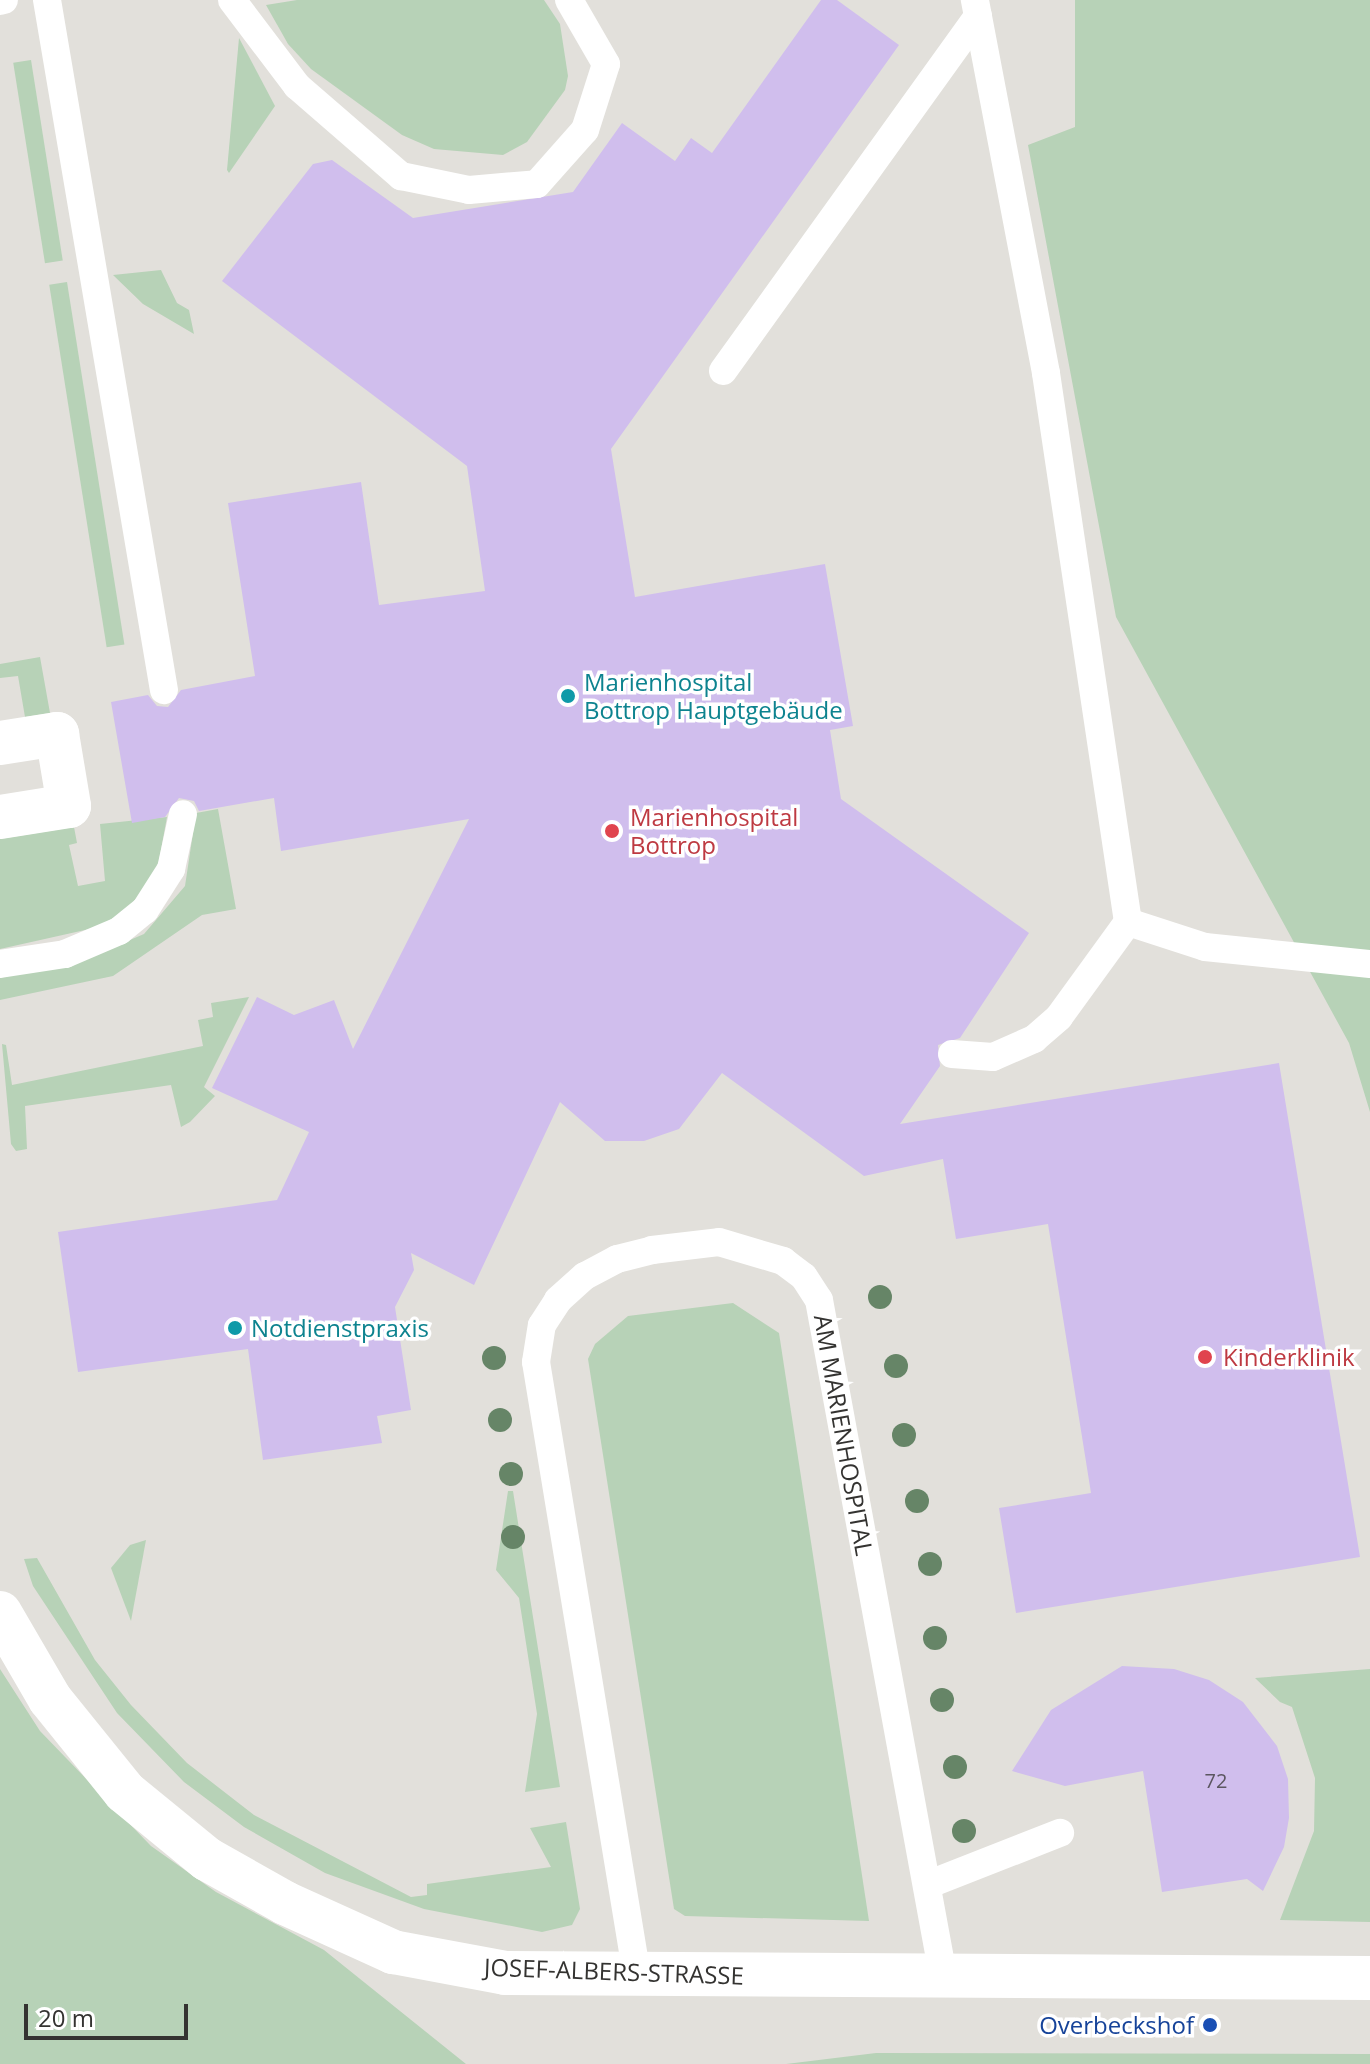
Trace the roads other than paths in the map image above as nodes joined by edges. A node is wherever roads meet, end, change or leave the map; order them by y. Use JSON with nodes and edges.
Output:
{"nodes":[{"id":1,"x":47,"y":0,"type":"edge"},
{"id":2,"x":232,"y":0,"type":"edge"},
{"id":3,"x":569,"y":0,"type":"edge"},
{"id":4,"x":977,"y":8,"type":"edge"},
{"id":5,"x":723,"y":371,"type":"dead end"},
{"id":6,"x":164,"y":690,"type":"dead end"},
{"id":7,"x":0,"y":743,"type":"edge"},
{"id":8,"x":183,"y":814,"type":"dead end"},
{"id":9,"x":0,"y":817,"type":"edge"},
{"id":10,"x":1128,"y":922,"type":"junction"},
{"id":11,"x":0,"y":964,"type":"edge"},
{"id":12,"x":1370,"y":964,"type":"edge"},
{"id":13,"x":952,"y":1054,"type":"dead end"},
{"id":14,"x":0,"y":1613,"type":"edge"},
{"id":15,"x":1060,"y":1833,"type":"dead end"},
{"id":16,"x":927,"y":1885,"type":"junction"},
{"id":17,"x":943,"y":1975,"type":"junction"},
{"id":18,"x":637,"y":1976,"type":"junction"},
{"id":19,"x":1370,"y":1978,"type":"edge"}],
"edges":[{"from":1,"to":6,"type":"lane"},
{"from":2,"to":3,"type":"lane"},
{"from":4,"to":5,"type":"lane"},
{"from":4,"to":10,"type":"lane"},
{"from":7,"to":9,"type":"street"},
{"from":8,"to":11,"type":"lane"},
{"from":10,"to":12,"type":"lane"},
{"from":10,"to":13,"type":"lane"},
{"from":14,"to":18,"type":"street","name":"JOSEF-ALBERS-STRASSE"},
{"from":15,"to":16,"type":"lane"},
{"from":16,"to":17,"type":"lane","name":"AM MARIENHOSPITAL"},
{"from":16,"to":18,"type":"lane","name":"AM MARIENHOSPITAL"},
{"from":17,"to":18,"type":"street","name":"JOSEF-ALBERS-STRASSE"},
{"from":17,"to":19,"type":"street","name":"JOSEF-ALBERS-STRASSE"}]}
